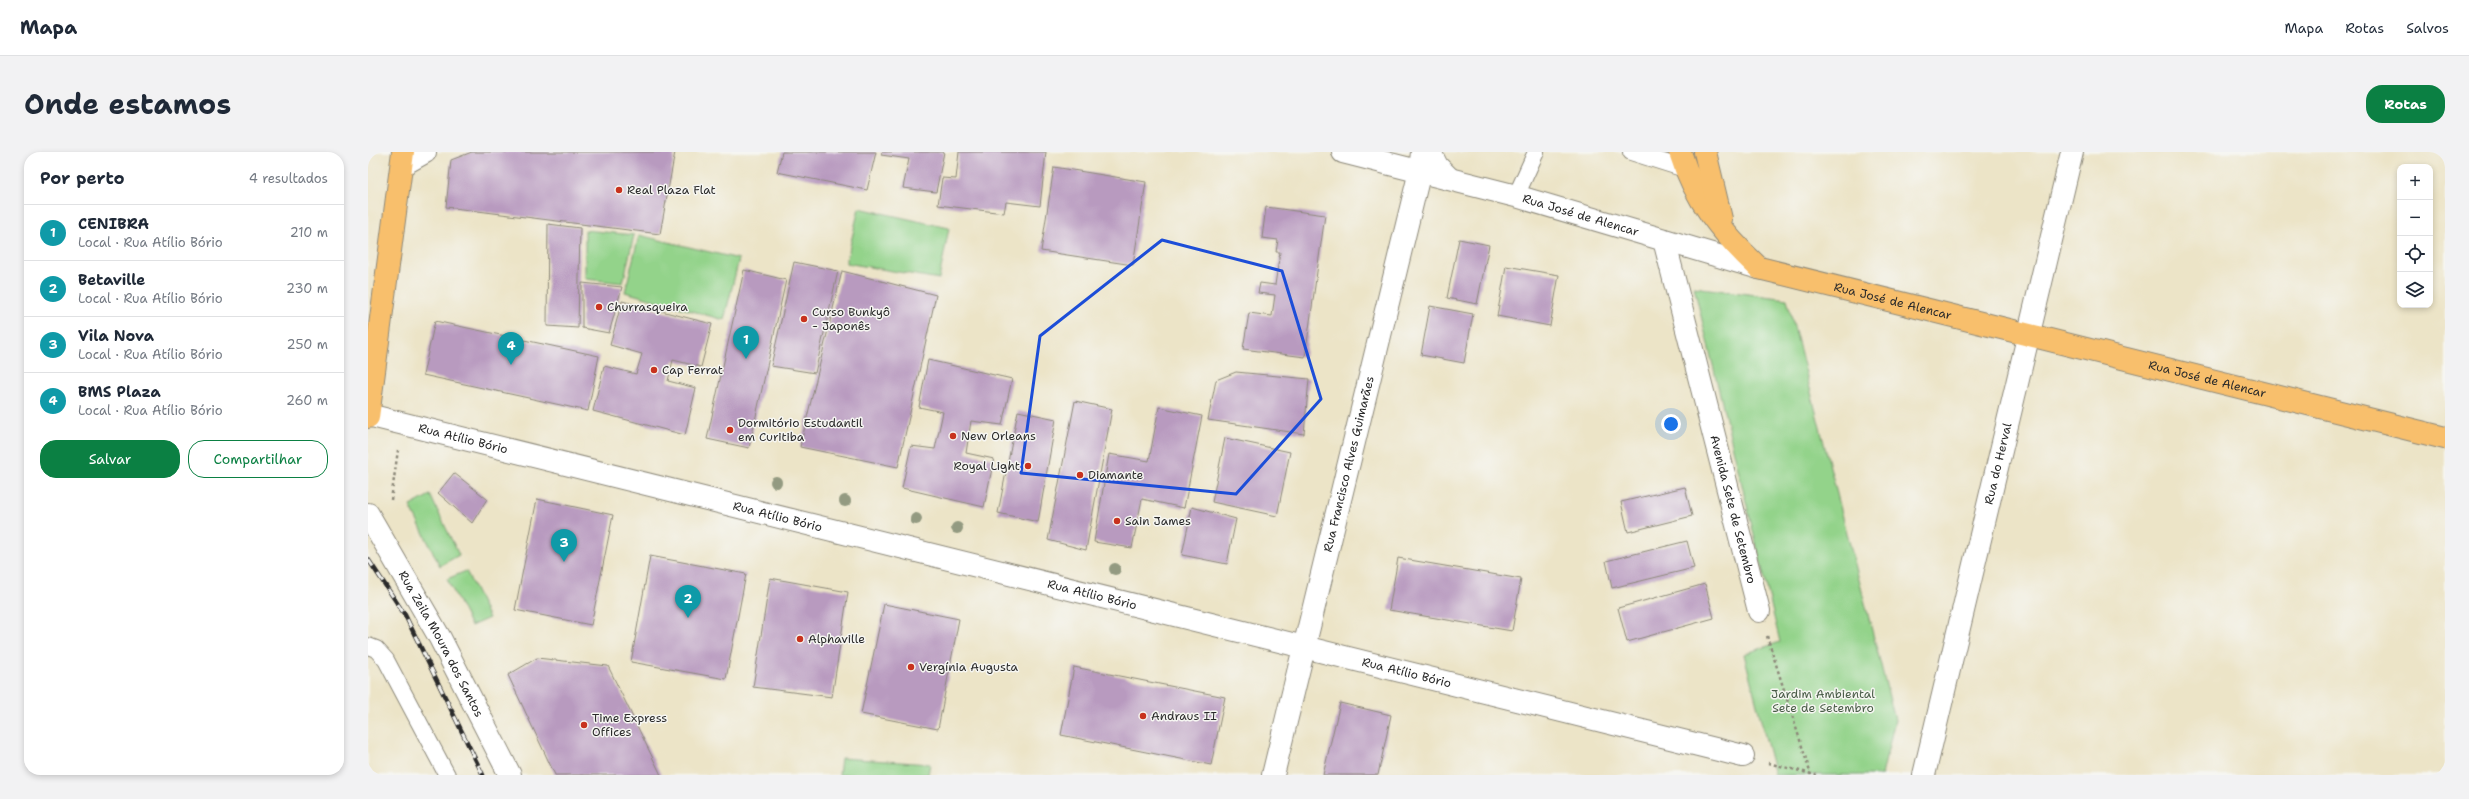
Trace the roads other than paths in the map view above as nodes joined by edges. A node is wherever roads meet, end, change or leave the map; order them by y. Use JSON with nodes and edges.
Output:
{"nodes":[{"id":1,"x":425,"y":152,"type":"edge"},
{"id":2,"x":1343,"y":152,"type":"edge"},
{"id":3,"x":1430,"y":152,"type":"edge"},
{"id":4,"x":1536,"y":152,"type":"edge"},
{"id":5,"x":1632,"y":152,"type":"edge"},
{"id":6,"x":1705,"y":152,"type":"edge"},
{"id":7,"x":2072,"y":152,"type":"edge"},
{"id":8,"x":402,"y":158,"type":"edge"},
{"id":9,"x":1683,"y":160,"type":"edge"},
{"id":10,"x":1421,"y":162,"type":"edge"},
{"id":11,"x":1450,"y":179,"type":"junction"},
{"id":12,"x":1516,"y":196,"type":"junction"},
{"id":13,"x":1724,"y":235,"type":"junction"},
{"id":14,"x":1664,"y":240,"type":"junction"},
{"id":15,"x":1759,"y":268,"type":"junction"},
{"id":16,"x":2028,"y":336,"type":"junction"},
{"id":17,"x":368,"y":416,"type":"edge"},
{"id":18,"x":2445,"y":438,"type":"edge"},
{"id":19,"x":368,"y":514,"type":"edge"},
{"id":20,"x":1759,"y":611,"type":"road end"},
{"id":21,"x":368,"y":646,"type":"edge"},
{"id":22,"x":1304,"y":647,"type":"junction"},
{"id":23,"x":1743,"y":756,"type":"road end"},
{"id":24,"x":447,"y":775,"type":"edge"},
{"id":25,"x":510,"y":775,"type":"edge"},
{"id":26,"x":1274,"y":775,"type":"edge"},
{"id":27,"x":1924,"y":775,"type":"edge"}],
"edges":[{"from":1,"to":8,"type":"street"},
{"from":2,"to":10,"type":"street","name":"Rua José de Alencar"},
{"from":3,"to":11,"type":"street"},
{"from":4,"to":12,"type":"lane"},
{"from":5,"to":9,"type":"lane"},
{"from":6,"to":13,"type":"main road"},
{"from":7,"to":16,"type":"street","name":"Rua do Herval"},
{"from":8,"to":17,"type":"main road"},
{"from":9,"to":13,"type":"main road"},
{"from":10,"to":11,"type":"street","name":"Rua José de Alencar"},
{"from":10,"to":22,"type":"street","name":"Rua Francisco Alves Guimarães"},
{"from":11,"to":12,"type":"street","name":"Rua José de Alencar"},
{"from":12,"to":14,"type":"street","name":"Rua José de Alencar"},
{"from":13,"to":15,"type":"main road"},
{"from":14,"to":15,"type":"street","name":"Rua José de Alencar"},
{"from":14,"to":20,"type":"street","name":"Avenida Sete de Setembro"},
{"from":15,"to":16,"type":"main road","name":"Rua José de Alencar"},
{"from":16,"to":18,"type":"main road","name":"Rua José de Alencar"},
{"from":16,"to":27,"type":"street","name":"Rua do Herval"},
{"from":17,"to":22,"type":"street","name":"Rua Atílio Bório"},
{"from":19,"to":25,"type":"street","name":"Rua Zeila Moura dos Santos"},
{"from":21,"to":24,"type":"lane"},
{"from":22,"to":23,"type":"street","name":"Rua Atílio Bório"},
{"from":22,"to":26,"type":"street","name":"Rua Francisco Alves Guimarães"}]}
